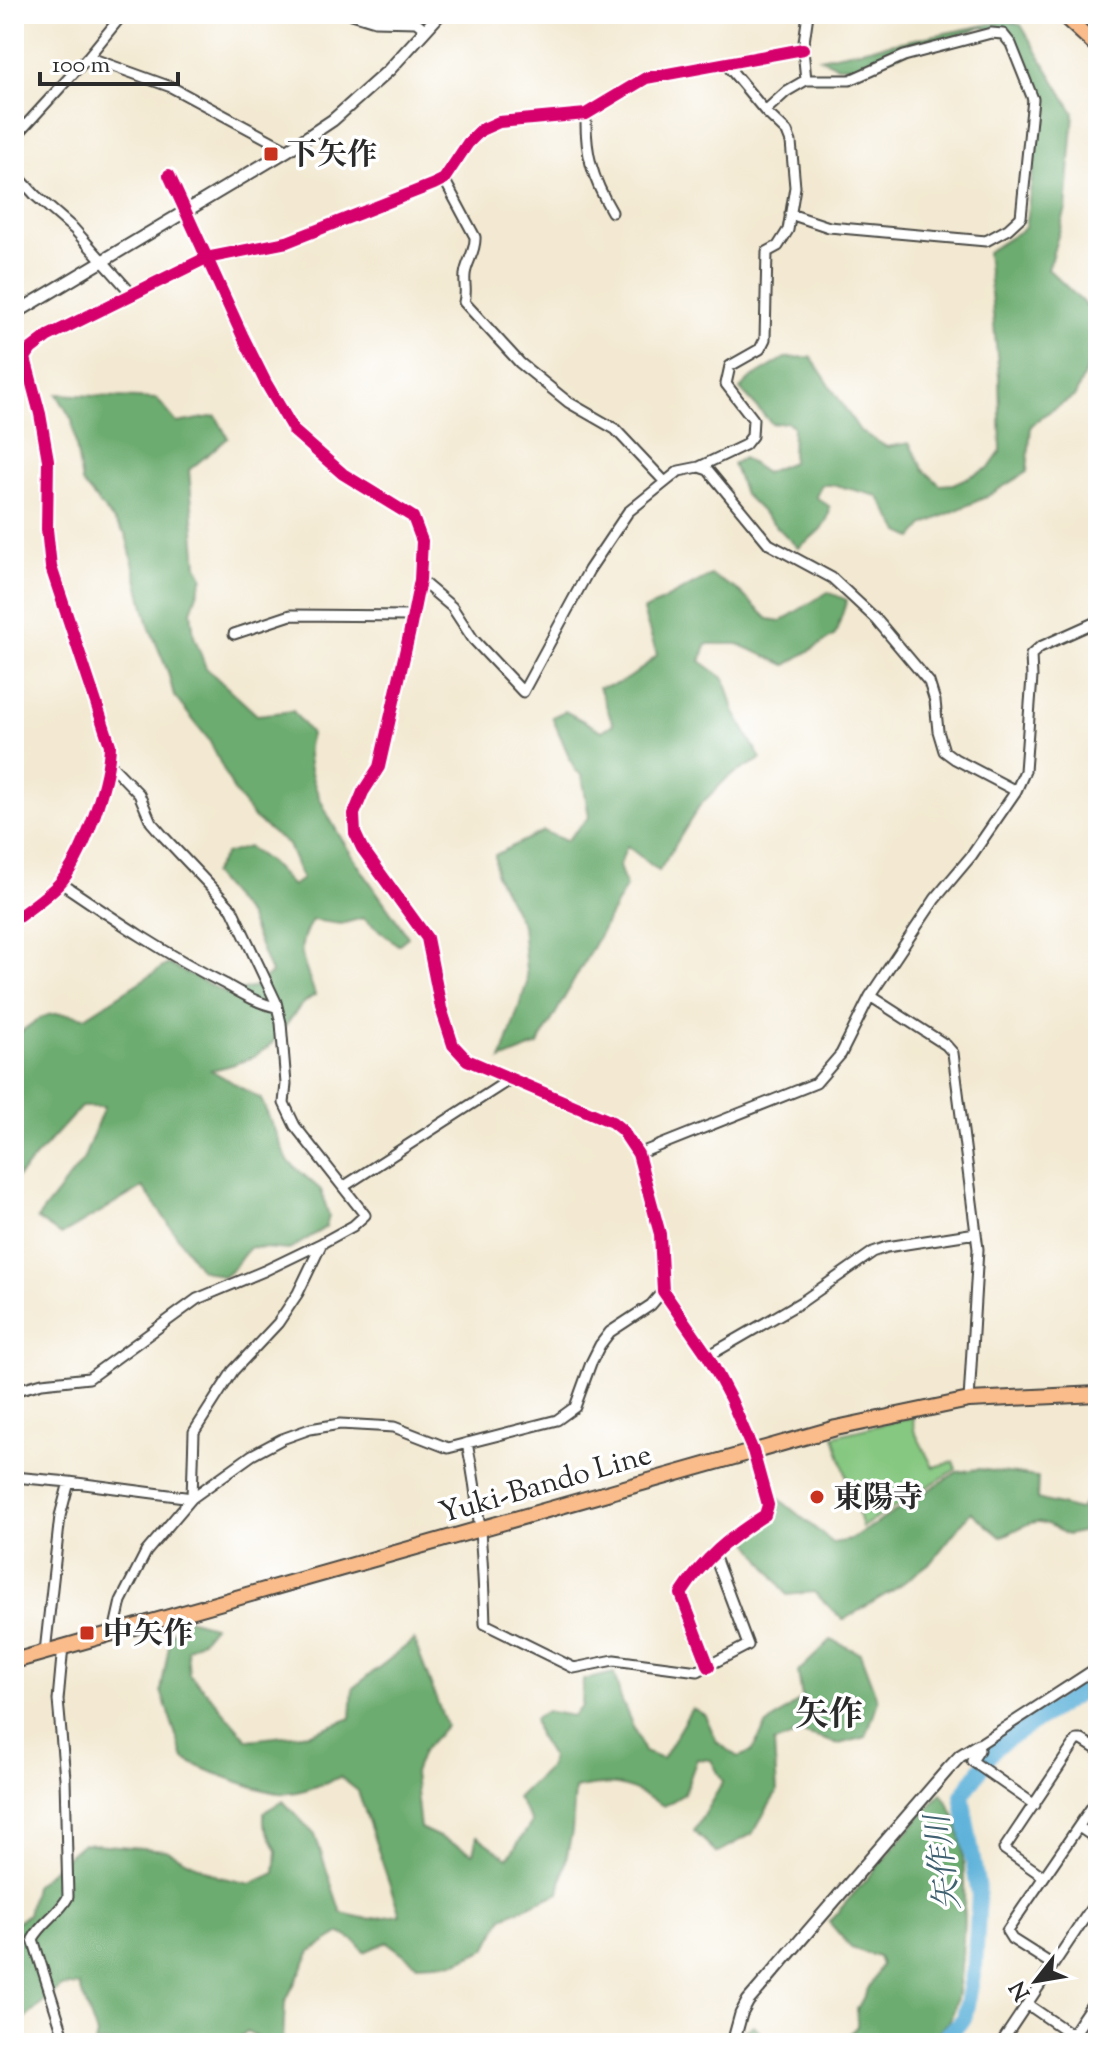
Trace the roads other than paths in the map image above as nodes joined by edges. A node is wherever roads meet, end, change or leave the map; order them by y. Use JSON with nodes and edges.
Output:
{"nodes":[{"id":1,"x":123,"y":14,"type":"edge"},
{"id":2,"x":352,"y":14,"type":"edge"},
{"id":3,"x":440,"y":14,"type":"edge"},
{"id":4,"x":808,"y":14,"type":"edge"},
{"id":5,"x":1062,"y":14,"type":"edge"},
{"id":6,"x":426,"y":30,"type":"junction"},
{"id":7,"x":1098,"y":47,"type":"edge"},
{"id":8,"x":803,"y":49,"type":"junction"},
{"id":9,"x":88,"y":57,"type":"junction"},
{"id":10,"x":726,"y":64,"type":"junction"},
{"id":11,"x":806,"y":80,"type":"junction"},
{"id":12,"x":765,"y":111,"type":"junction"},
{"id":13,"x":586,"y":114,"type":"junction"},
{"id":14,"x":14,"y":138,"type":"edge"},
{"id":15,"x":288,"y":150,"type":"junction"},
{"id":16,"x":14,"y":172,"type":"edge"},
{"id":17,"x":169,"y":175,"type":"dead end"},
{"id":18,"x":444,"y":179,"type":"junction"},
{"id":19,"x":185,"y":212,"type":"junction"},
{"id":20,"x":612,"y":212,"type":"dead end"},
{"id":21,"x":790,"y":214,"type":"junction"},
{"id":22,"x":206,"y":258,"type":"junction"},
{"id":23,"x":103,"y":261,"type":"junction"},
{"id":24,"x":132,"y":294,"type":"junction"},
{"id":25,"x":14,"y":314,"type":"edge"},
{"id":26,"x":699,"y":467,"type":"junction"},
{"id":27,"x":664,"y":481,"type":"junction"},
{"id":28,"x":420,"y":580,"type":"junction"},
{"id":29,"x":412,"y":616,"type":"junction"},
{"id":30,"x":1098,"y":621,"type":"edge"},
{"id":31,"x":234,"y":634,"type":"dead end"},
{"id":32,"x":110,"y":764,"type":"junction"},
{"id":33,"x":1016,"y":791,"type":"junction"},
{"id":34,"x":61,"y":883,"type":"junction"},
{"id":35,"x":14,"y":920,"type":"edge"},
{"id":36,"x":870,"y":996,"type":"junction"},
{"id":37,"x":276,"y":1007,"type":"junction"},
{"id":38,"x":509,"y":1080,"type":"junction"},
{"id":39,"x":638,"y":1154,"type":"junction"},
{"id":40,"x":343,"y":1187,"type":"junction"},
{"id":41,"x":976,"y":1233,"type":"junction"},
{"id":42,"x":322,"y":1243,"type":"junction"},
{"id":43,"x":663,"y":1291,"type":"junction"},
{"id":44,"x":708,"y":1356,"type":"junction"},
{"id":45,"x":14,"y":1391,"type":"edge"},
{"id":46,"x":1098,"y":1394,"type":"edge"},
{"id":47,"x":969,"y":1400,"type":"junction"},
{"id":48,"x":467,"y":1443,"type":"junction"},
{"id":49,"x":753,"y":1451,"type":"junction"},
{"id":50,"x":14,"y":1477,"type":"edge"},
{"id":51,"x":69,"y":1482,"type":"junction"},
{"id":52,"x":192,"y":1498,"type":"junction"},
{"id":53,"x":481,"y":1529,"type":"junction"},
{"id":54,"x":713,"y":1552,"type":"junction"},
{"id":55,"x":114,"y":1632,"type":"junction"},
{"id":56,"x":63,"y":1646,"type":"junction"},
{"id":57,"x":45,"y":1652,"type":"junction"},
{"id":58,"x":14,"y":1661,"type":"edge"},
{"id":59,"x":709,"y":1667,"type":"junction"},
{"id":60,"x":1098,"y":1667,"type":"edge"},
{"id":61,"x":978,"y":1745,"type":"junction"},
{"id":62,"x":1098,"y":1750,"type":"edge"},
{"id":63,"x":1098,"y":1798,"type":"edge"},
{"id":64,"x":1035,"y":1805,"type":"junction"},
{"id":65,"x":1079,"y":1827,"type":"junction"},
{"id":66,"x":1098,"y":1840,"type":"edge"},
{"id":67,"x":1044,"y":1877,"type":"junction"},
{"id":68,"x":1098,"y":1898,"type":"edge"},
{"id":69,"x":1053,"y":1965,"type":"junction"},
{"id":70,"x":1098,"y":1997,"type":"edge"},
{"id":71,"x":1027,"y":2004,"type":"junction"},
{"id":72,"x":1070,"y":2039,"type":"edge"},
{"id":73,"x":66,"y":2043,"type":"edge"},
{"id":74,"x":733,"y":2043,"type":"edge"},
{"id":75,"x":1001,"y":2043,"type":"edge"},
{"id":76,"x":1084,"y":2043,"type":"edge"}],
"edges":[{"from":1,"to":9,"type":"street"},
{"from":2,"to":6,"type":"street"},
{"from":3,"to":6,"type":"street"},
{"from":4,"to":8,"type":"street"},
{"from":5,"to":7,"type":"main road"},
{"from":6,"to":15,"type":"street"},
{"from":8,"to":10,"type":"street"},
{"from":8,"to":11,"type":"street"},
{"from":9,"to":14,"type":"street"},
{"from":9,"to":15,"type":"street"},
{"from":10,"to":12,"type":"street"},
{"from":10,"to":13,"type":"street"},
{"from":11,"to":12,"type":"street"},
{"from":11,"to":21,"type":"street"},
{"from":12,"to":21,"type":"street"},
{"from":13,"to":18,"type":"street"},
{"from":13,"to":20,"type":"street"},
{"from":15,"to":19,"type":"street"},
{"from":16,"to":23,"type":"street"},
{"from":17,"to":19,"type":"street"},
{"from":18,"to":22,"type":"street"},
{"from":18,"to":27,"type":"street"},
{"from":19,"to":22,"type":"street"},
{"from":19,"to":23,"type":"street"},
{"from":21,"to":26,"type":"street"},
{"from":22,"to":24,"type":"street"},
{"from":22,"to":28,"type":"street"},
{"from":23,"to":24,"type":"street"},
{"from":23,"to":25,"type":"street"},
{"from":24,"to":32,"type":"street"},
{"from":26,"to":27,"type":"street"},
{"from":26,"to":33,"type":"street"},
{"from":27,"to":28,"type":"street"},
{"from":28,"to":29,"type":"street"},
{"from":29,"to":31,"type":"street"},
{"from":29,"to":38,"type":"street"},
{"from":30,"to":33,"type":"street"},
{"from":32,"to":34,"type":"street"},
{"from":32,"to":37,"type":"street"},
{"from":33,"to":36,"type":"street"},
{"from":34,"to":35,"type":"street"},
{"from":34,"to":37,"type":"street"},
{"from":36,"to":39,"type":"street"},
{"from":36,"to":41,"type":"street"},
{"from":37,"to":40,"type":"street"},
{"from":38,"to":39,"type":"street"},
{"from":38,"to":40,"type":"street"},
{"from":39,"to":43,"type":"street"},
{"from":40,"to":42,"type":"street"},
{"from":41,"to":44,"type":"street"},
{"from":41,"to":47,"type":"street"},
{"from":42,"to":45,"type":"street"},
{"from":42,"to":52,"type":"street"},
{"from":43,"to":44,"type":"street"},
{"from":43,"to":48,"type":"street"},
{"from":44,"to":49,"type":"street"},
{"from":46,"to":47,"type":"main road","name":"Yuki-Bando Line"},
{"from":47,"to":49,"type":"main road","name":"Yuki-Bando Line"},
{"from":48,"to":52,"type":"street"},
{"from":48,"to":53,"type":"street"},
{"from":49,"to":53,"type":"main road","name":"Yuki-Bando Line"},
{"from":49,"to":54,"type":"street"},
{"from":50,"to":51,"type":"street"},
{"from":51,"to":52,"type":"street"},
{"from":51,"to":57,"type":"street"},
{"from":52,"to":55,"type":"street"},
{"from":53,"to":55,"type":"main road","name":"Yuki-Bando Line"},
{"from":53,"to":59,"type":"street"},
{"from":54,"to":59,"type":"street"},
{"from":54,"to":59,"type":"street"},
{"from":55,"to":56,"type":"main road","name":"Yuki-Bando Line"},
{"from":56,"to":57,"type":"main road","name":"Yuki-Bando Line"},
{"from":56,"to":73,"type":"street"},
{"from":57,"to":58,"type":"main road","name":"Yuki-Bando Line"},
{"from":60,"to":61,"type":"street"},
{"from":61,"to":64,"type":"street"},
{"from":61,"to":74,"type":"street"},
{"from":62,"to":64,"type":"street"},
{"from":63,"to":65,"type":"street"},
{"from":64,"to":67,"type":"street"},
{"from":65,"to":66,"type":"street"},
{"from":65,"to":67,"type":"street"},
{"from":67,"to":69,"type":"street"},
{"from":68,"to":69,"type":"street"},
{"from":69,"to":71,"type":"street"},
{"from":70,"to":72,"type":"street"},
{"from":71,"to":72,"type":"street"},
{"from":71,"to":75,"type":"street"},
{"from":72,"to":76,"type":"street"}]}
